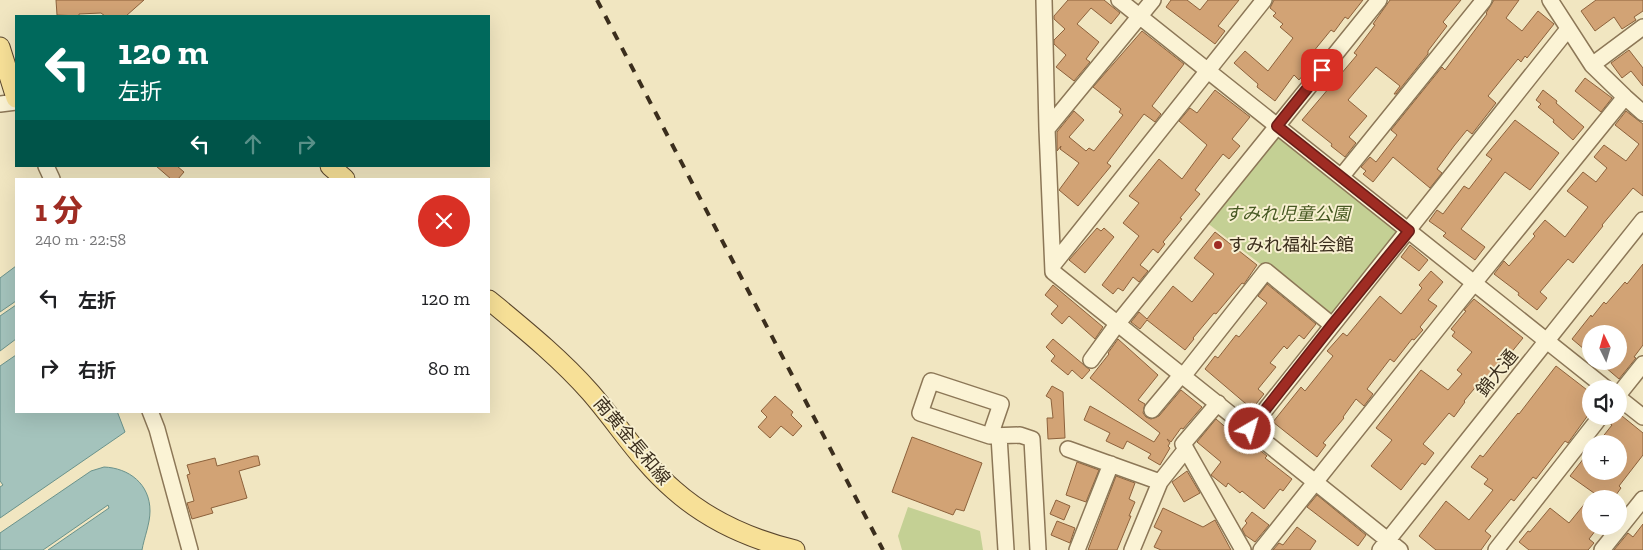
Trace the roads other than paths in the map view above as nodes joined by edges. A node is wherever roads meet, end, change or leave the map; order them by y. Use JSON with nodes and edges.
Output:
{"nodes":[{"id":1,"x":1044,"y":0,"type":"edge"},
{"id":2,"x":1119,"y":0,"type":"edge"},
{"id":3,"x":1153,"y":0,"type":"edge"},
{"id":4,"x":1264,"y":0,"type":"edge"},
{"id":5,"x":1378,"y":0,"type":"edge"},
{"id":6,"x":1484,"y":0,"type":"edge"},
{"id":7,"x":1550,"y":0,"type":"edge"},
{"id":8,"x":1140,"y":17,"type":"junction"},
{"id":9,"x":1643,"y":27,"type":"edge"},
{"id":10,"x":1568,"y":29,"type":"junction"},
{"id":11,"x":0,"y":47,"type":"edge"},
{"id":12,"x":1592,"y":66,"type":"junction"},
{"id":13,"x":1208,"y":71,"type":"junction"},
{"id":14,"x":15,"y":97,"type":"edge"},
{"id":15,"x":1624,"y":97,"type":"junction"},
{"id":16,"x":15,"y":100,"type":"edge"},
{"id":17,"x":0,"y":104,"type":"edge"},
{"id":18,"x":1643,"y":113,"type":"edge"},
{"id":19,"x":1277,"y":126,"type":"junction"},
{"id":20,"x":1047,"y":129,"type":"junction"},
{"id":21,"x":331,"y":167,"type":"edge"},
{"id":22,"x":343,"y":178,"type":"edge"},
{"id":23,"x":1341,"y":178,"type":"junction"},
{"id":24,"x":1643,"y":220,"type":"edge"},
{"id":25,"x":1409,"y":231,"type":"junction"},
{"id":26,"x":1053,"y":265,"type":"junction"},
{"id":27,"x":1474,"y":283,"type":"junction"},
{"id":28,"x":490,"y":301,"type":"edge"},
{"id":29,"x":1118,"y":323,"type":"junction"},
{"id":30,"x":1332,"y":325,"type":"junction"},
{"id":31,"x":1546,"y":341,"type":"junction"},
{"id":32,"x":1091,"y":360,"type":"dead end"},
{"id":33,"x":1643,"y":364,"type":"edge"},
{"id":34,"x":1183,"y":374,"type":"junction"},
{"id":35,"x":1596,"y":380,"type":"edge"},
{"id":36,"x":1627,"y":385,"type":"edge"},
{"id":37,"x":1218,"y":403,"type":"junction"},
{"id":38,"x":1627,"y":403,"type":"edge"},
{"id":39,"x":1152,"y":410,"type":"dead end"},
{"id":40,"x":151,"y":413,"type":"edge"},
{"id":41,"x":1643,"y":417,"type":"edge"},
{"id":42,"x":1594,"y":425,"type":"edge"},
{"id":43,"x":1250,"y":429,"type":"junction"},
{"id":44,"x":995,"y":436,"type":"junction"},
{"id":45,"x":1068,"y":448,"type":"dead end"},
{"id":46,"x":1186,"y":450,"type":"junction"},
{"id":47,"x":1111,"y":464,"type":"junction"},
{"id":48,"x":1316,"y":481,"type":"junction"},
{"id":49,"x":1160,"y":482,"type":"junction"},
{"id":50,"x":1643,"y":499,"type":"edge"},
{"id":51,"x":1384,"y":545,"type":"edge"},
{"id":52,"x":190,"y":550,"type":"edge"},
{"id":53,"x":796,"y":550,"type":"edge"},
{"id":54,"x":1006,"y":550,"type":"edge"},
{"id":55,"x":1038,"y":550,"type":"edge"},
{"id":56,"x":1077,"y":550,"type":"edge"},
{"id":57,"x":1132,"y":550,"type":"edge"},
{"id":58,"x":1243,"y":550,"type":"edge"},
{"id":59,"x":1261,"y":550,"type":"edge"},
{"id":60,"x":1400,"y":550,"type":"edge"},
{"id":61,"x":1496,"y":550,"type":"edge"},
{"id":62,"x":1602,"y":550,"type":"edge"}],
"edges":[{"from":1,"to":20,"type":"street"},
{"from":2,"to":8,"type":"street"},
{"from":3,"to":8,"type":"street"},
{"from":4,"to":13,"type":"street"},
{"from":5,"to":19,"type":"street"},
{"from":6,"to":23,"type":"street"},
{"from":7,"to":10,"type":"street"},
{"from":8,"to":13,"type":"street"},
{"from":8,"to":20,"type":"street"},
{"from":9,"to":12,"type":"street"},
{"from":10,"to":12,"type":"street"},
{"from":10,"to":25,"type":"street"},
{"from":11,"to":14,"type":"main road"},
{"from":12,"to":15,"type":"street"},
{"from":13,"to":19,"type":"street"},
{"from":13,"to":26,"type":"street"},
{"from":15,"to":18,"type":"street"},
{"from":15,"to":27,"type":"street"},
{"from":16,"to":17,"type":"street"},
{"from":19,"to":23,"type":"street"},
{"from":19,"to":29,"type":"street"},
{"from":20,"to":26,"type":"street"},
{"from":21,"to":22,"type":"main road"},
{"from":23,"to":25,"type":"street"},
{"from":24,"to":31,"type":"street","name":"錦大通"},
{"from":25,"to":27,"type":"street"},
{"from":25,"to":30,"type":"street"},
{"from":26,"to":29,"type":"street"},
{"from":27,"to":31,"type":"street"},
{"from":27,"to":48,"type":"street"},
{"from":28,"to":53,"type":"main road","name":"南黄金長和線"},
{"from":29,"to":32,"type":"street"},
{"from":29,"to":34,"type":"street"},
{"from":30,"to":34,"type":"street"},
{"from":30,"to":43,"type":"street"},
{"from":31,"to":35,"type":"street"},
{"from":31,"to":51,"type":"street","name":"錦大通"},
{"from":33,"to":36,"type":"street"},
{"from":34,"to":37,"type":"street"},
{"from":34,"to":39,"type":"street"},
{"from":37,"to":43,"type":"street"},
{"from":37,"to":46,"type":"street"},
{"from":38,"to":41,"type":"street"},
{"from":40,"to":52,"type":"street"},
{"from":42,"to":61,"type":"street"},
{"from":43,"to":48,"type":"street"},
{"from":44,"to":44,"type":"street"},
{"from":44,"to":54,"type":"street"},
{"from":44,"to":55,"type":"street"},
{"from":45,"to":47,"type":"street"},
{"from":46,"to":49,"type":"street"},
{"from":46,"to":58,"type":"street"},
{"from":47,"to":49,"type":"street"},
{"from":47,"to":56,"type":"street"},
{"from":48,"to":51,"type":"street"},
{"from":48,"to":59,"type":"street"},
{"from":49,"to":57,"type":"street"},
{"from":50,"to":62,"type":"street"},
{"from":51,"to":60,"type":"street"}]}
